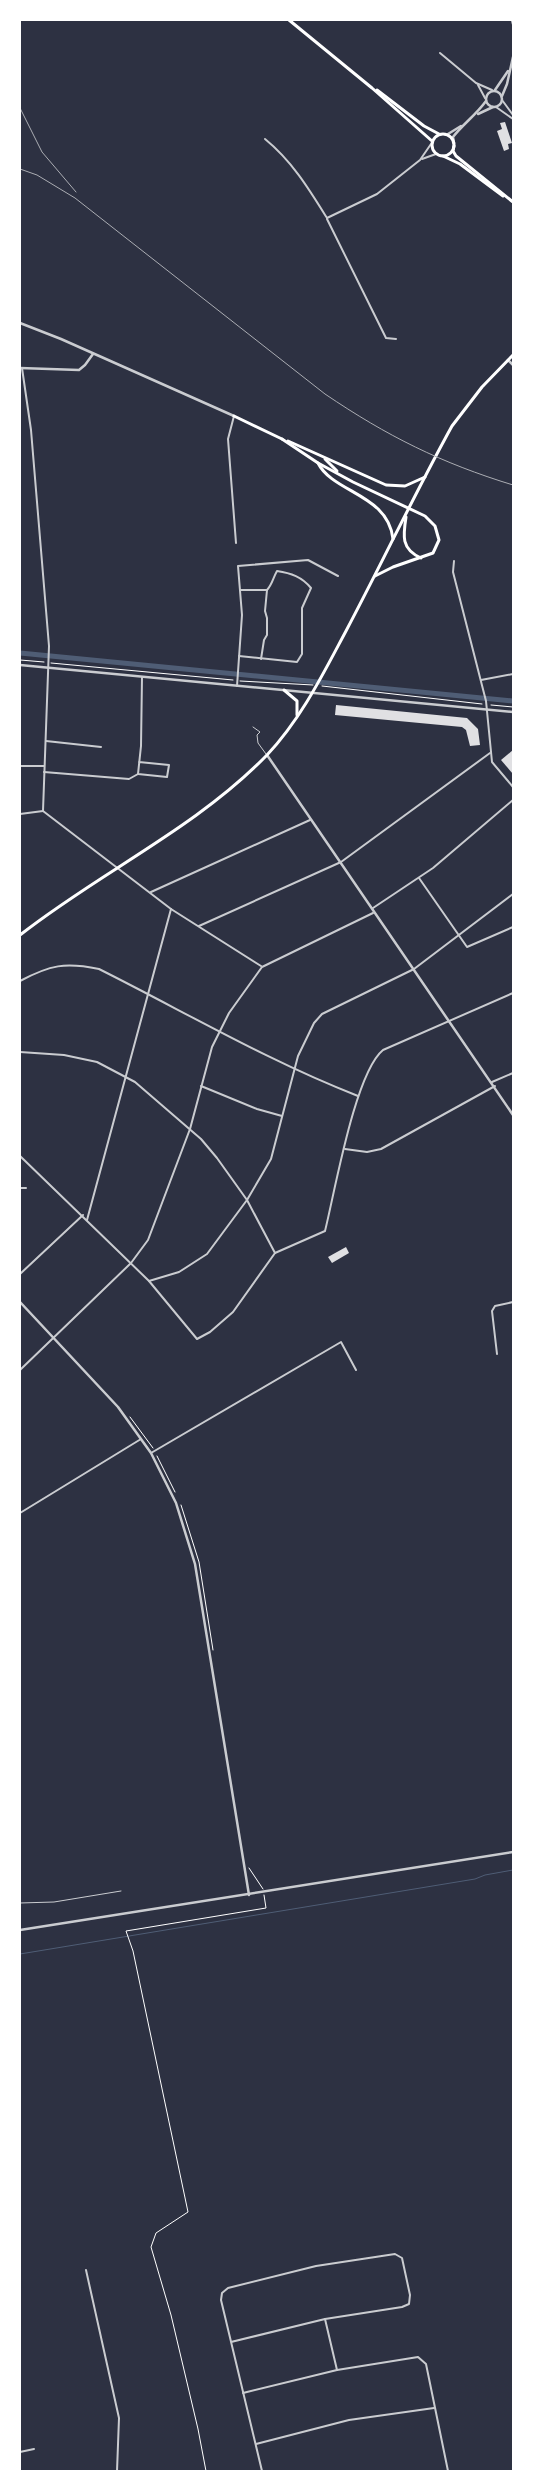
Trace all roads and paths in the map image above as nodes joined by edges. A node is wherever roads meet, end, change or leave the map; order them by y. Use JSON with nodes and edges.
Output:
{"nodes":[{"id":1,"x":289,"y":20,"type":"edge"},
{"id":2,"x":512,"y":20,"type":"edge"},
{"id":3,"x":513,"y":24,"type":"edge"},
{"id":4,"x":440,"y":53,"type":"dead end"},
{"id":5,"x":513,"y":56,"type":"edge"},
{"id":6,"x":510,"y":68,"type":"junction"},
{"id":7,"x":476,"y":83,"type":"junction"},
{"id":8,"x":372,"y":88,"type":"junction"},
{"id":9,"x":493,"y":90,"type":"junction"},
{"id":10,"x":502,"y":96,"type":"junction"},
{"id":11,"x":486,"y":99,"type":"junction"},
{"id":12,"x":502,"y":100,"type":"junction"},
{"id":13,"x":494,"y":107,"type":"junction"},
{"id":14,"x":476,"y":114,"type":"junction"},
{"id":15,"x":513,"y":114,"type":"edge"},
{"id":16,"x":513,"y":120,"type":"edge"},
{"id":17,"x":462,"y":125,"type":"junction"},
{"id":18,"x":439,"y":134,"type":"junction"},
{"id":19,"x":448,"y":134,"type":"junction"},
{"id":20,"x":265,"y":139,"type":"dead end"},
{"id":21,"x":432,"y":143,"type":"junction"},
{"id":22,"x":454,"y":145,"type":"junction"},
{"id":23,"x":436,"y":154,"type":"junction"},
{"id":24,"x":443,"y":156,"type":"junction"},
{"id":25,"x":420,"y":160,"type":"junction"},
{"id":26,"x":513,"y":202,"type":"edge"},
{"id":27,"x":327,"y":218,"type":"junction"},
{"id":28,"x":20,"y":323,"type":"edge"},
{"id":29,"x":396,"y":339,"type":"dead end"},
{"id":30,"x":94,"y":353,"type":"junction"},
{"id":31,"x":513,"y":355,"type":"edge"},
{"id":32,"x":508,"y":360,"type":"junction"},
{"id":33,"x":513,"y":365,"type":"edge"},
{"id":34,"x":21,"y":368,"type":"edge"},
{"id":35,"x":234,"y":416,"type":"junction"},
{"id":36,"x":282,"y":439,"type":"junction"},
{"id":37,"x":323,"y":457,"type":"junction"},
{"id":38,"x":318,"y":463,"type":"junction"},
{"id":39,"x":341,"y":475,"type":"junction"},
{"id":40,"x":427,"y":475,"type":"junction"},
{"id":41,"x":407,"y":514,"type":"junction"},
{"id":42,"x":393,"y":539,"type":"junction"},
{"id":43,"x":236,"y":544,"type":"dead end"},
{"id":44,"x":421,"y":558,"type":"junction"},
{"id":45,"x":454,"y":561,"type":"dead end"},
{"id":46,"x":338,"y":576,"type":"dead end"},
{"id":47,"x":374,"y":576,"type":"junction"},
{"id":48,"x":240,"y":590,"type":"junction"},
{"id":49,"x":267,"y":590,"type":"junction"},
{"id":50,"x":239,"y":656,"type":"junction"},
{"id":51,"x":260,"y":659,"type":"junction"},
{"id":52,"x":20,"y":660,"type":"edge"},
{"id":53,"x":49,"y":661,"type":"junction"},
{"id":54,"x":20,"y":665,"type":"edge"},
{"id":55,"x":50,"y":668,"type":"junction"},
{"id":56,"x":513,"y":674,"type":"edge"},
{"id":57,"x":142,"y":677,"type":"junction"},
{"id":58,"x":238,"y":679,"type":"junction"},
{"id":59,"x":481,"y":680,"type":"junction"},
{"id":60,"x":318,"y":684,"type":"junction"},
{"id":61,"x":237,"y":686,"type":"junction"},
{"id":62,"x":284,"y":690,"type":"junction"},
{"id":63,"x":314,"y":692,"type":"junction"},
{"id":64,"x":486,"y":703,"type":"junction"},
{"id":65,"x":513,"y":707,"type":"edge"},
{"id":66,"x":488,"y":710,"type":"junction"},
{"id":67,"x":513,"y":712,"type":"edge"},
{"id":68,"x":297,"y":718,"type":"junction"},
{"id":69,"x":254,"y":727,"type":"dead end"},
{"id":70,"x":46,"y":742,"type":"junction"},
{"id":71,"x":101,"y":747,"type":"dead end"},
{"id":72,"x":490,"y":752,"type":"junction"},
{"id":73,"x":266,"y":755,"type":"junction"},
{"id":74,"x":140,"y":762,"type":"junction"},
{"id":75,"x":20,"y":766,"type":"edge"},
{"id":76,"x":44,"y":766,"type":"junction"},
{"id":77,"x":44,"y":772,"type":"junction"},
{"id":78,"x":138,"y":774,"type":"junction"},
{"id":79,"x":513,"y":787,"type":"edge"},
{"id":80,"x":513,"y":800,"type":"edge"},
{"id":81,"x":43,"y":811,"type":"junction"},
{"id":82,"x":20,"y":814,"type":"edge"},
{"id":83,"x":311,"y":820,"type":"junction"},
{"id":84,"x":341,"y":862,"type":"junction"},
{"id":85,"x":118,"y":867,"type":"junction"},
{"id":86,"x":419,"y":878,"type":"junction"},
{"id":87,"x":150,"y":892,"type":"junction"},
{"id":88,"x":513,"y":894,"type":"edge"},
{"id":89,"x":171,"y":909,"type":"junction"},
{"id":90,"x":373,"y":911,"type":"junction"},
{"id":91,"x":199,"y":926,"type":"junction"},
{"id":92,"x":513,"y":927,"type":"edge"},
{"id":93,"x":20,"y":935,"type":"edge"},
{"id":94,"x":459,"y":936,"type":"junction"},
{"id":95,"x":262,"y":967,"type":"junction"},
{"id":96,"x":414,"y":969,"type":"junction"},
{"id":97,"x":20,"y":981,"type":"edge"},
{"id":98,"x":513,"y":993,"type":"edge"},
{"id":99,"x":148,"y":994,"type":"junction"},
{"id":100,"x":450,"y":1022,"type":"junction"},
{"id":101,"x":220,"y":1030,"type":"junction"},
{"id":102,"x":20,"y":1052,"type":"edge"},
{"id":103,"x":293,"y":1069,"type":"junction"},
{"id":104,"x":513,"y":1073,"type":"edge"},
{"id":105,"x":126,"y":1077,"type":"junction"},
{"id":106,"x":492,"y":1082,"type":"junction"},
{"id":107,"x":201,"y":1086,"type":"junction"},
{"id":108,"x":495,"y":1086,"type":"junction"},
{"id":109,"x":358,"y":1096,"type":"junction"},
{"id":110,"x":513,"y":1115,"type":"edge"},
{"id":111,"x":282,"y":1116,"type":"junction"},
{"id":112,"x":190,"y":1129,"type":"junction"},
{"id":113,"x":345,"y":1149,"type":"junction"},
{"id":114,"x":20,"y":1156,"type":"edge"},
{"id":115,"x":20,"y":1188,"type":"edge"},
{"id":116,"x":26,"y":1188,"type":"dead end"},
{"id":117,"x":247,"y":1200,"type":"junction"},
{"id":118,"x":82,"y":1215,"type":"junction"},
{"id":119,"x":87,"y":1220,"type":"junction"},
{"id":120,"x":275,"y":1253,"type":"junction"},
{"id":121,"x":131,"y":1263,"type":"junction"},
{"id":122,"x":20,"y":1274,"type":"edge"},
{"id":123,"x":149,"y":1281,"type":"junction"},
{"id":124,"x":20,"y":1302,"type":"edge"},
{"id":125,"x":513,"y":1302,"type":"edge"},
{"id":126,"x":53,"y":1338,"type":"junction"},
{"id":127,"x":497,"y":1354,"type":"dead end"},
{"id":128,"x":20,"y":1370,"type":"edge"},
{"id":129,"x":356,"y":1370,"type":"dead end"},
{"id":130,"x":127,"y":1412,"type":"dead end"},
{"id":131,"x":141,"y":1438,"type":"junction"},
{"id":132,"x":155,"y":1451,"type":"junction"},
{"id":133,"x":151,"y":1453,"type":"junction"},
{"id":134,"x":177,"y":1496,"type":"dead end"},
{"id":135,"x":180,"y":1503,"type":"dead end"},
{"id":136,"x":20,"y":1513,"type":"edge"},
{"id":137,"x":214,"y":1655,"type":"dead end"},
{"id":138,"x":513,"y":1852,"type":"edge"},
{"id":139,"x":248,"y":1860,"type":"dead end"},
{"id":140,"x":120,"y":1891,"type":"dead end"},
{"id":141,"x":264,"y":1892,"type":"junction"},
{"id":142,"x":249,"y":1895,"type":"junction"},
{"id":143,"x":20,"y":1903,"type":"edge"},
{"id":144,"x":20,"y":1930,"type":"edge"},
{"id":145,"x":86,"y":2270,"type":"dead end"},
{"id":146,"x":325,"y":2319,"type":"junction"},
{"id":147,"x":231,"y":2342,"type":"junction"},
{"id":148,"x":337,"y":2370,"type":"junction"},
{"id":149,"x":243,"y":2393,"type":"junction"},
{"id":150,"x":434,"y":2408,"type":"junction"},
{"id":151,"x":256,"y":2444,"type":"junction"},
{"id":152,"x":34,"y":2449,"type":"dead end"},
{"id":153,"x":20,"y":2452,"type":"edge"},
{"id":154,"x":117,"y":2471,"type":"edge"},
{"id":155,"x":206,"y":2471,"type":"edge"},
{"id":156,"x":262,"y":2471,"type":"edge"},
{"id":157,"x":448,"y":2471,"type":"edge"}],
"edges":[{"from":1,"to":8,"type":"main road"},
{"from":2,"to":3,"type":"street"},
{"from":4,"to":7,"type":"street"},
{"from":5,"to":6,"type":"street"},
{"from":6,"to":9,"type":"street"},
{"from":6,"to":10,"type":"street"},
{"from":7,"to":9,"type":"street"},
{"from":7,"to":11,"type":"street"},
{"from":8,"to":18,"type":"main road"},
{"from":8,"to":21,"type":"main road"},
{"from":9,"to":10,"type":"street"},
{"from":9,"to":11,"type":"street"},
{"from":10,"to":12,"type":"street"},
{"from":11,"to":13,"type":"street"},
{"from":11,"to":14,"type":"street"},
{"from":12,"to":13,"type":"street"},
{"from":12,"to":15,"type":"street"},
{"from":13,"to":14,"type":"street"},
{"from":13,"to":16,"type":"street"},
{"from":14,"to":17,"type":"street"},
{"from":17,"to":19,"type":"street"},
{"from":17,"to":22,"type":"street"},
{"from":18,"to":19,"type":"main road"},
{"from":18,"to":21,"type":"main road"},
{"from":19,"to":22,"type":"main road"},
{"from":20,"to":27,"type":"street"},
{"from":21,"to":23,"type":"main road"},
{"from":21,"to":25,"type":"street"},
{"from":22,"to":24,"type":"main road"},
{"from":22,"to":26,"type":"main road"},
{"from":23,"to":24,"type":"main road"},
{"from":23,"to":25,"type":"street"},
{"from":24,"to":26,"type":"main road"},
{"from":25,"to":27,"type":"street"},
{"from":27,"to":29,"type":"street"},
{"from":28,"to":30,"type":"street"},
{"from":30,"to":34,"type":"street"},
{"from":30,"to":35,"type":"street"},
{"from":31,"to":32,"type":"main road"},
{"from":32,"to":33,"type":"street"},
{"from":32,"to":40,"type":"main road"},
{"from":34,"to":53,"type":"street"},
{"from":35,"to":36,"type":"main road"},
{"from":35,"to":43,"type":"street"},
{"from":36,"to":37,"type":"main road"},
{"from":36,"to":38,"type":"main road"},
{"from":37,"to":39,"type":"main road"},
{"from":37,"to":40,"type":"main road"},
{"from":38,"to":39,"type":"main road"},
{"from":38,"to":42,"type":"main road"},
{"from":39,"to":44,"type":"main road"},
{"from":40,"to":41,"type":"main road"},
{"from":41,"to":42,"type":"main road"},
{"from":41,"to":44,"type":"main road"},
{"from":42,"to":47,"type":"main road"},
{"from":44,"to":47,"type":"main road"},
{"from":45,"to":59,"type":"street"},
{"from":46,"to":48,"type":"street"},
{"from":47,"to":60,"type":"main road"},
{"from":48,"to":49,"type":"street"},
{"from":48,"to":50,"type":"street"},
{"from":49,"to":51,"type":"street"},
{"from":49,"to":51,"type":"street"},
{"from":50,"to":51,"type":"street"},
{"from":50,"to":58,"type":"street"},
{"from":52,"to":53,"type":"path"},
{"from":53,"to":55,"type":"street"},
{"from":53,"to":58,"type":"path"},
{"from":54,"to":55,"type":"street"},
{"from":55,"to":57,"type":"street"},
{"from":55,"to":70,"type":"street"},
{"from":56,"to":59,"type":"street"},
{"from":57,"to":61,"type":"street"},
{"from":57,"to":74,"type":"street"},
{"from":58,"to":60,"type":"path"},
{"from":58,"to":61,"type":"street"},
{"from":59,"to":64,"type":"street"},
{"from":60,"to":63,"type":"main road"},
{"from":60,"to":64,"type":"path"},
{"from":61,"to":62,"type":"street"},
{"from":62,"to":63,"type":"street"},
{"from":62,"to":68,"type":"main road"},
{"from":63,"to":66,"type":"street"},
{"from":63,"to":68,"type":"main road"},
{"from":64,"to":65,"type":"path"},
{"from":64,"to":66,"type":"street"},
{"from":66,"to":67,"type":"street"},
{"from":66,"to":72,"type":"street"},
{"from":68,"to":73,"type":"main road"},
{"from":69,"to":73,"type":"lane"},
{"from":70,"to":71,"type":"street"},
{"from":70,"to":76,"type":"street"},
{"from":72,"to":79,"type":"street"},
{"from":72,"to":84,"type":"street"},
{"from":73,"to":83,"type":"street"},
{"from":73,"to":85,"type":"main road"},
{"from":74,"to":78,"type":"street"},
{"from":74,"to":78,"type":"street"},
{"from":75,"to":76,"type":"street"},
{"from":76,"to":77,"type":"street"},
{"from":77,"to":78,"type":"street"},
{"from":77,"to":81,"type":"street"},
{"from":80,"to":86,"type":"street"},
{"from":81,"to":82,"type":"street"},
{"from":81,"to":85,"type":"street"},
{"from":83,"to":84,"type":"street"},
{"from":83,"to":87,"type":"street"},
{"from":84,"to":90,"type":"street"},
{"from":84,"to":91,"type":"street"},
{"from":85,"to":87,"type":"street"},
{"from":85,"to":93,"type":"main road"},
{"from":86,"to":90,"type":"street"},
{"from":86,"to":94,"type":"street"},
{"from":87,"to":89,"type":"street"},
{"from":88,"to":94,"type":"street"},
{"from":89,"to":91,"type":"street"},
{"from":89,"to":99,"type":"street"},
{"from":90,"to":95,"type":"street"},
{"from":90,"to":96,"type":"street"},
{"from":91,"to":95,"type":"street"},
{"from":92,"to":94,"type":"street"},
{"from":94,"to":96,"type":"street"},
{"from":95,"to":101,"type":"street"},
{"from":96,"to":100,"type":"street"},
{"from":96,"to":103,"type":"street"},
{"from":97,"to":99,"type":"street"},
{"from":98,"to":100,"type":"street"},
{"from":99,"to":101,"type":"street"},
{"from":99,"to":105,"type":"street"},
{"from":100,"to":106,"type":"street"},
{"from":100,"to":109,"type":"street"},
{"from":101,"to":103,"type":"street"},
{"from":101,"to":107,"type":"street"},
{"from":102,"to":105,"type":"street"},
{"from":103,"to":109,"type":"street"},
{"from":103,"to":111,"type":"street"},
{"from":104,"to":106,"type":"street"},
{"from":105,"to":112,"type":"street"},
{"from":105,"to":119,"type":"street"},
{"from":106,"to":108,"type":"street"},
{"from":107,"to":111,"type":"street"},
{"from":107,"to":112,"type":"street"},
{"from":108,"to":110,"type":"street"},
{"from":108,"to":113,"type":"street"},
{"from":109,"to":113,"type":"street"},
{"from":111,"to":117,"type":"street"},
{"from":112,"to":117,"type":"street"},
{"from":112,"to":121,"type":"street"},
{"from":113,"to":120,"type":"street"},
{"from":114,"to":118,"type":"street"},
{"from":115,"to":116,"type":"street"},
{"from":117,"to":120,"type":"street"},
{"from":117,"to":123,"type":"street"},
{"from":118,"to":119,"type":"street"},
{"from":118,"to":122,"type":"street"},
{"from":119,"to":121,"type":"street"},
{"from":120,"to":123,"type":"street"},
{"from":121,"to":123,"type":"street"},
{"from":121,"to":126,"type":"street"},
{"from":124,"to":126,"type":"street"},
{"from":125,"to":127,"type":"street"},
{"from":126,"to":128,"type":"street"},
{"from":126,"to":131,"type":"street"},
{"from":129,"to":132,"type":"street"},
{"from":130,"to":132,"type":"path"},
{"from":131,"to":133,"type":"street"},
{"from":131,"to":136,"type":"street"},
{"from":132,"to":133,"type":"street"},
{"from":132,"to":134,"type":"path"},
{"from":133,"to":142,"type":"street"},
{"from":135,"to":137,"type":"path"},
{"from":138,"to":141,"type":"street"},
{"from":139,"to":141,"type":"path"},
{"from":140,"to":143,"type":"lane"},
{"from":141,"to":142,"type":"street"},
{"from":141,"to":155,"type":"path"},
{"from":142,"to":144,"type":"street"},
{"from":145,"to":154,"type":"street"},
{"from":146,"to":147,"type":"street"},
{"from":146,"to":147,"type":"street"},
{"from":146,"to":148,"type":"street"},
{"from":147,"to":149,"type":"street"},
{"from":148,"to":149,"type":"street"},
{"from":148,"to":150,"type":"street"},
{"from":149,"to":151,"type":"street"},
{"from":150,"to":151,"type":"street"},
{"from":150,"to":157,"type":"street"},
{"from":151,"to":156,"type":"street"},
{"from":152,"to":153,"type":"street"}]}
